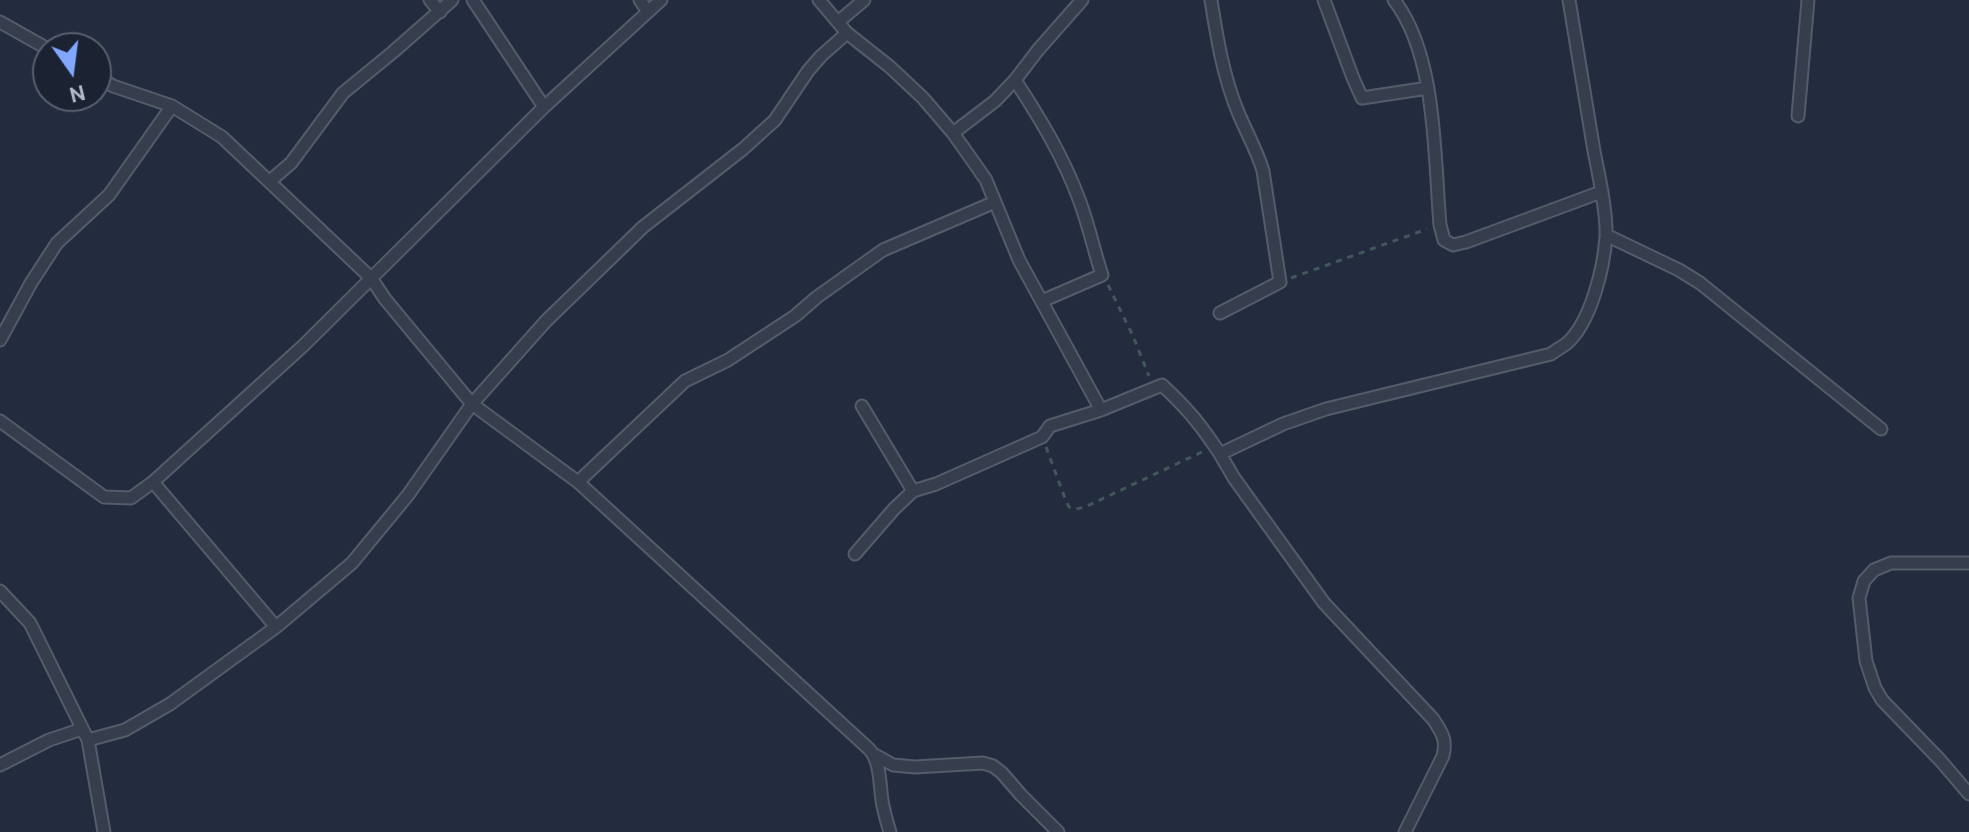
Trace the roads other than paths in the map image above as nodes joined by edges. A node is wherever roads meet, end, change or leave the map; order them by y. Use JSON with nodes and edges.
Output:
{"nodes":[{"id":1,"x":430,"y":0,"type":"edge"},
{"id":2,"x":452,"y":0,"type":"edge"},
{"id":3,"x":473,"y":0,"type":"edge"},
{"id":4,"x":640,"y":0,"type":"edge"},
{"id":5,"x":661,"y":0,"type":"edge"},
{"id":6,"x":819,"y":0,"type":"edge"},
{"id":7,"x":864,"y":0,"type":"edge"},
{"id":8,"x":1082,"y":0,"type":"edge"},
{"id":9,"x":1211,"y":0,"type":"edge"},
{"id":10,"x":1324,"y":0,"type":"edge"},
{"id":11,"x":1394,"y":0,"type":"edge"},
{"id":12,"x":1569,"y":0,"type":"edge"},
{"id":13,"x":1808,"y":0,"type":"edge"},
{"id":14,"x":440,"y":12,"type":"junction"},
{"id":15,"x":648,"y":12,"type":"junction"},
{"id":16,"x":0,"y":22,"type":"edge"},
{"id":17,"x":838,"y":22,"type":"junction"},
{"id":18,"x":847,"y":33,"type":"junction"},
{"id":19,"x":32,"y":40,"type":"edge"},
{"id":20,"x":1015,"y":80,"type":"junction"},
{"id":21,"x":112,"y":85,"type":"edge"},
{"id":22,"x":1428,"y":88,"type":"junction"},
{"id":23,"x":172,"y":106,"type":"junction"},
{"id":24,"x":544,"y":107,"type":"junction"},
{"id":25,"x":1798,"y":116,"type":"dead end"},
{"id":26,"x":953,"y":133,"type":"junction"},
{"id":27,"x":270,"y":181,"type":"junction"},
{"id":28,"x":1601,"y":192,"type":"junction"},
{"id":29,"x":995,"y":202,"type":"junction"},
{"id":30,"x":1606,"y":235,"type":"junction"},
{"id":31,"x":371,"y":278,"type":"junction"},
{"id":32,"x":1042,"y":301,"type":"junction"},
{"id":33,"x":1220,"y":313,"type":"dead end"},
{"id":34,"x":0,"y":340,"type":"edge"},
{"id":35,"x":472,"y":404,"type":"junction"},
{"id":36,"x":862,"y":406,"type":"dead end"},
{"id":37,"x":1101,"y":410,"type":"junction"},
{"id":38,"x":0,"y":421,"type":"edge"},
{"id":39,"x":1881,"y":429,"type":"dead end"},
{"id":40,"x":1217,"y":450,"type":"junction"},
{"id":41,"x":153,"y":482,"type":"junction"},
{"id":42,"x":578,"y":482,"type":"junction"},
{"id":43,"x":913,"y":491,"type":"junction"},
{"id":44,"x":855,"y":554,"type":"dead end"},
{"id":45,"x":1969,"y":563,"type":"edge"},
{"id":46,"x":0,"y":591,"type":"edge"},
{"id":47,"x":276,"y":627,"type":"junction"},
{"id":48,"x":85,"y":735,"type":"junction"},
{"id":49,"x":875,"y":755,"type":"junction"},
{"id":50,"x":0,"y":765,"type":"edge"},
{"id":51,"x":1969,"y":794,"type":"edge"},
{"id":52,"x":104,"y":832,"type":"edge"},
{"id":53,"x":890,"y":832,"type":"edge"},
{"id":54,"x":1058,"y":832,"type":"edge"},
{"id":55,"x":1405,"y":832,"type":"edge"}],
"edges":[{"from":1,"to":14,"type":"street"},
{"from":2,"to":14,"type":"street"},
{"from":3,"to":24,"type":"street"},
{"from":4,"to":15,"type":"street"},
{"from":5,"to":15,"type":"street"},
{"from":6,"to":17,"type":"street"},
{"from":7,"to":17,"type":"street"},
{"from":8,"to":20,"type":"street"},
{"from":9,"to":33,"type":"street"},
{"from":10,"to":22,"type":"street"},
{"from":11,"to":22,"type":"street"},
{"from":12,"to":28,"type":"street"},
{"from":13,"to":25,"type":"street"},
{"from":14,"to":27,"type":"street"},
{"from":15,"to":24,"type":"street"},
{"from":16,"to":19,"type":"street"},
{"from":17,"to":18,"type":"street"},
{"from":18,"to":26,"type":"street"},
{"from":18,"to":35,"type":"street"},
{"from":20,"to":26,"type":"street"},
{"from":20,"to":32,"type":"street"},
{"from":21,"to":23,"type":"street"},
{"from":22,"to":28,"type":"street"},
{"from":23,"to":27,"type":"street"},
{"from":23,"to":34,"type":"street"},
{"from":24,"to":31,"type":"street"},
{"from":26,"to":29,"type":"street"},
{"from":27,"to":31,"type":"street"},
{"from":28,"to":30,"type":"street"},
{"from":29,"to":32,"type":"street"},
{"from":29,"to":42,"type":"street"},
{"from":30,"to":39,"type":"street"},
{"from":30,"to":40,"type":"street"},
{"from":31,"to":35,"type":"street"},
{"from":31,"to":41,"type":"street"},
{"from":32,"to":37,"type":"street"},
{"from":35,"to":42,"type":"street"},
{"from":35,"to":47,"type":"street"},
{"from":36,"to":43,"type":"street"},
{"from":37,"to":40,"type":"street"},
{"from":37,"to":43,"type":"street"},
{"from":38,"to":41,"type":"street"},
{"from":40,"to":55,"type":"street"},
{"from":41,"to":47,"type":"street"},
{"from":42,"to":49,"type":"street"},
{"from":43,"to":44,"type":"street"},
{"from":45,"to":51,"type":"street"},
{"from":46,"to":48,"type":"street"},
{"from":47,"to":48,"type":"street"},
{"from":48,"to":50,"type":"street"},
{"from":48,"to":52,"type":"street"},
{"from":49,"to":53,"type":"street"},
{"from":49,"to":54,"type":"street"}]}
